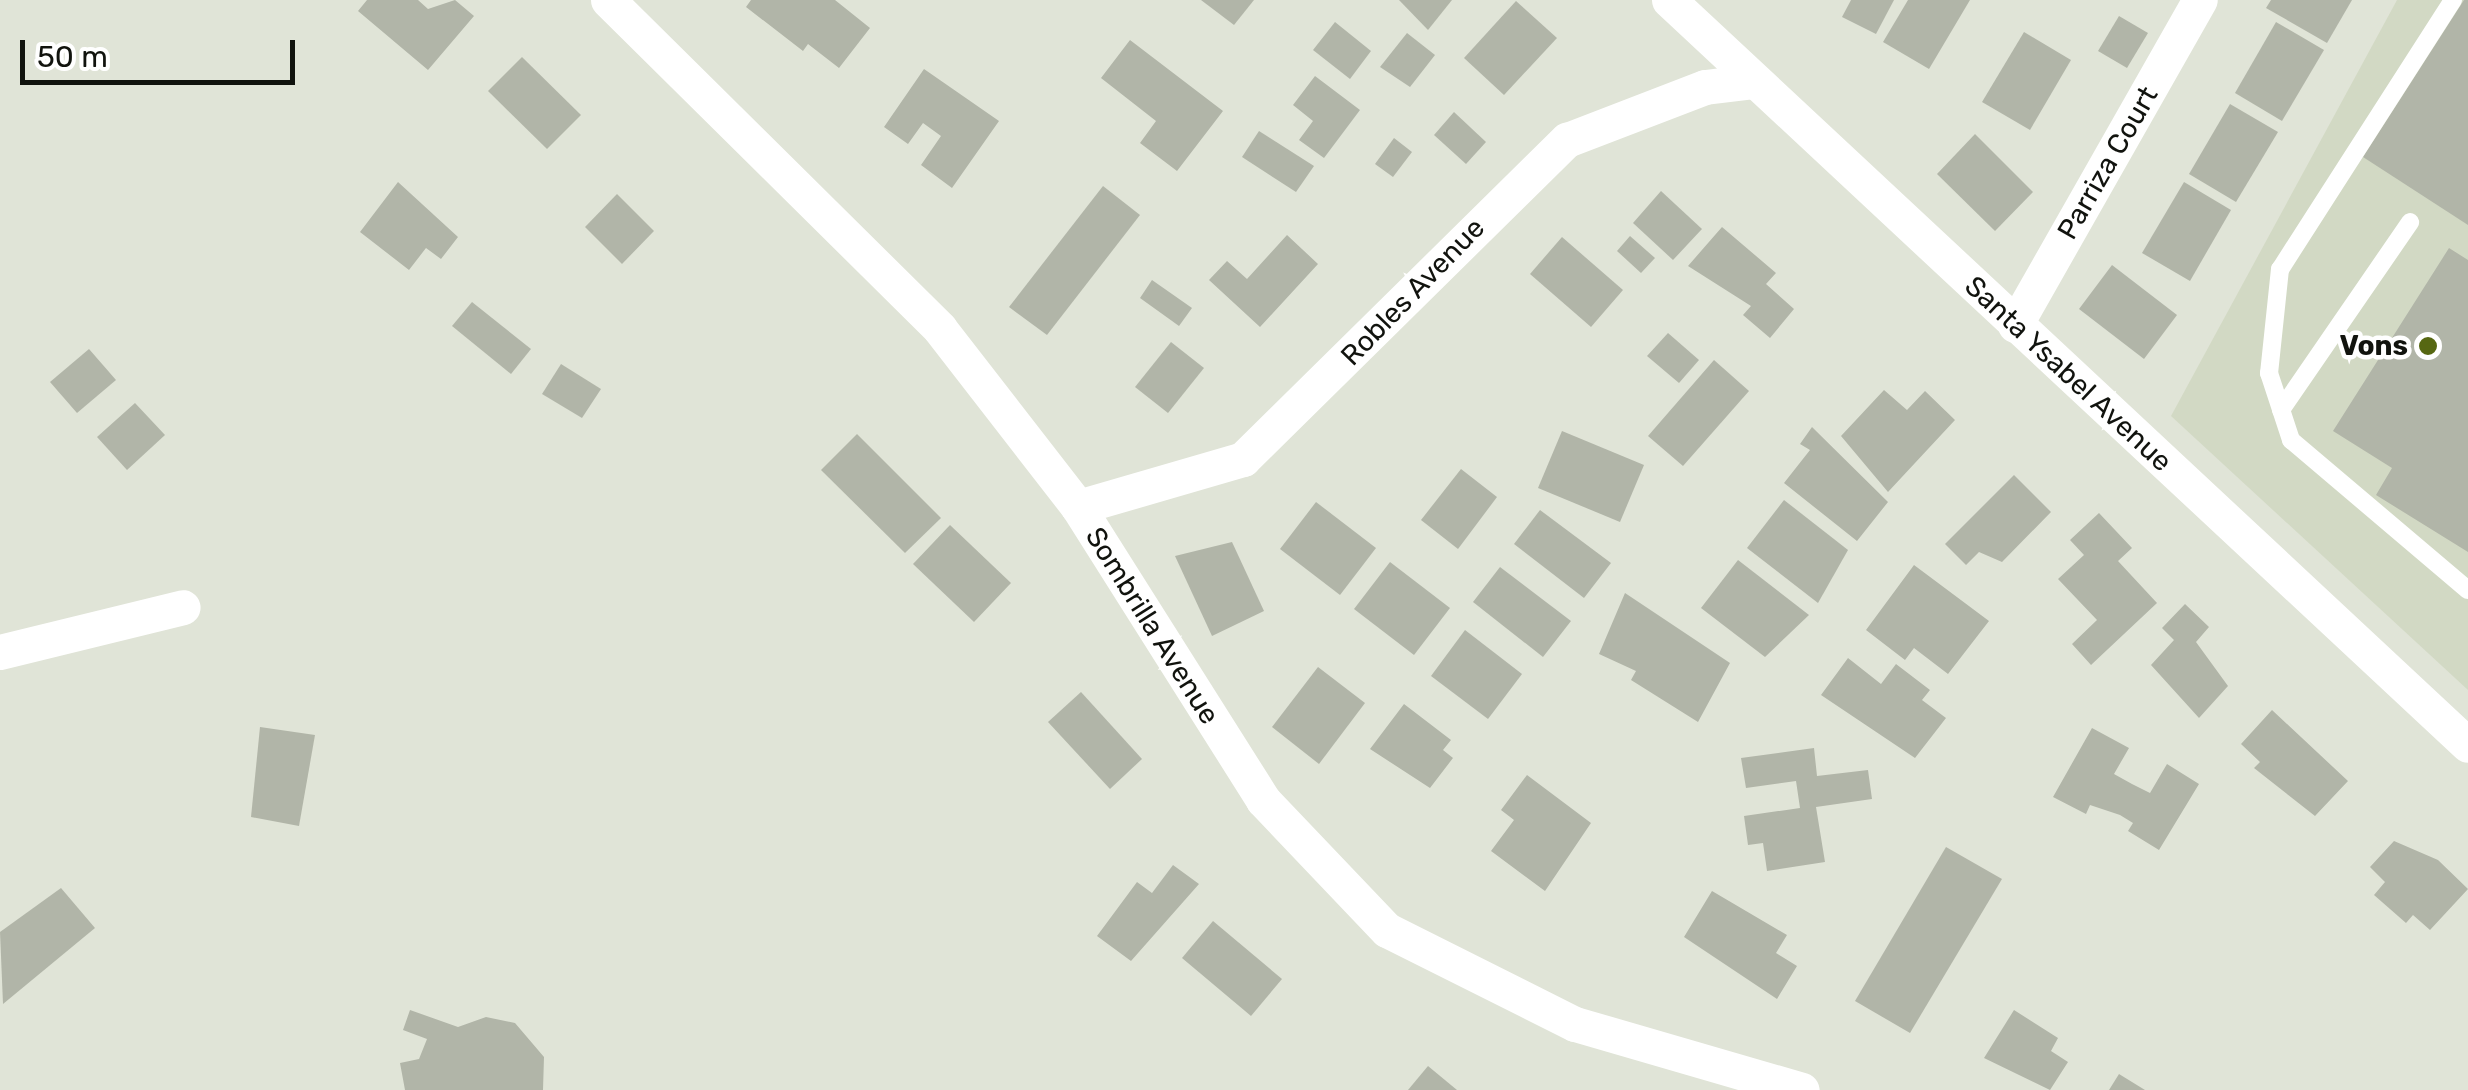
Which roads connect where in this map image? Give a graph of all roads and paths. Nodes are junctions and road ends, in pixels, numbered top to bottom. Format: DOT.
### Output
graph roads {
  1 [pos="608,0"];
  2 [pos="1669,0"];
  3 [pos="2200,0"];
  4 [pos="2452,0"];
  5 [pos="1753,81"];
  6 [pos="2410,222"];
  7 [pos="2016,325"];
  8 [pos="2282,410"];
  9 [pos="1078,508"];
  10 [pos="2468,590"];
  11 [pos="183,607"];
  12 [pos="0,652"];
  13 [pos="2468,746"];
  14 [pos="1802,1090"];
  1 -- 9 [label="street, Sombrilla Avenue"];
  2 -- 5 [label="street, Santa Ysabel Avenue"];
  3 -- 7 [label="street, Parriza Court"];
  4 -- 8 [label="lane"];
  5 -- 7 [label="street, Santa Ysabel Avenue"];
  5 -- 9 [label="street, Robles Avenue"];
  6 -- 8 [label="lane"];
  7 -- 13 [label="street, Santa Ysabel Avenue"];
  8 -- 10 [label="lane"];
  9 -- 14 [label="street, Sombrilla Avenue"];
  11 -- 12 [label="street"];
}
